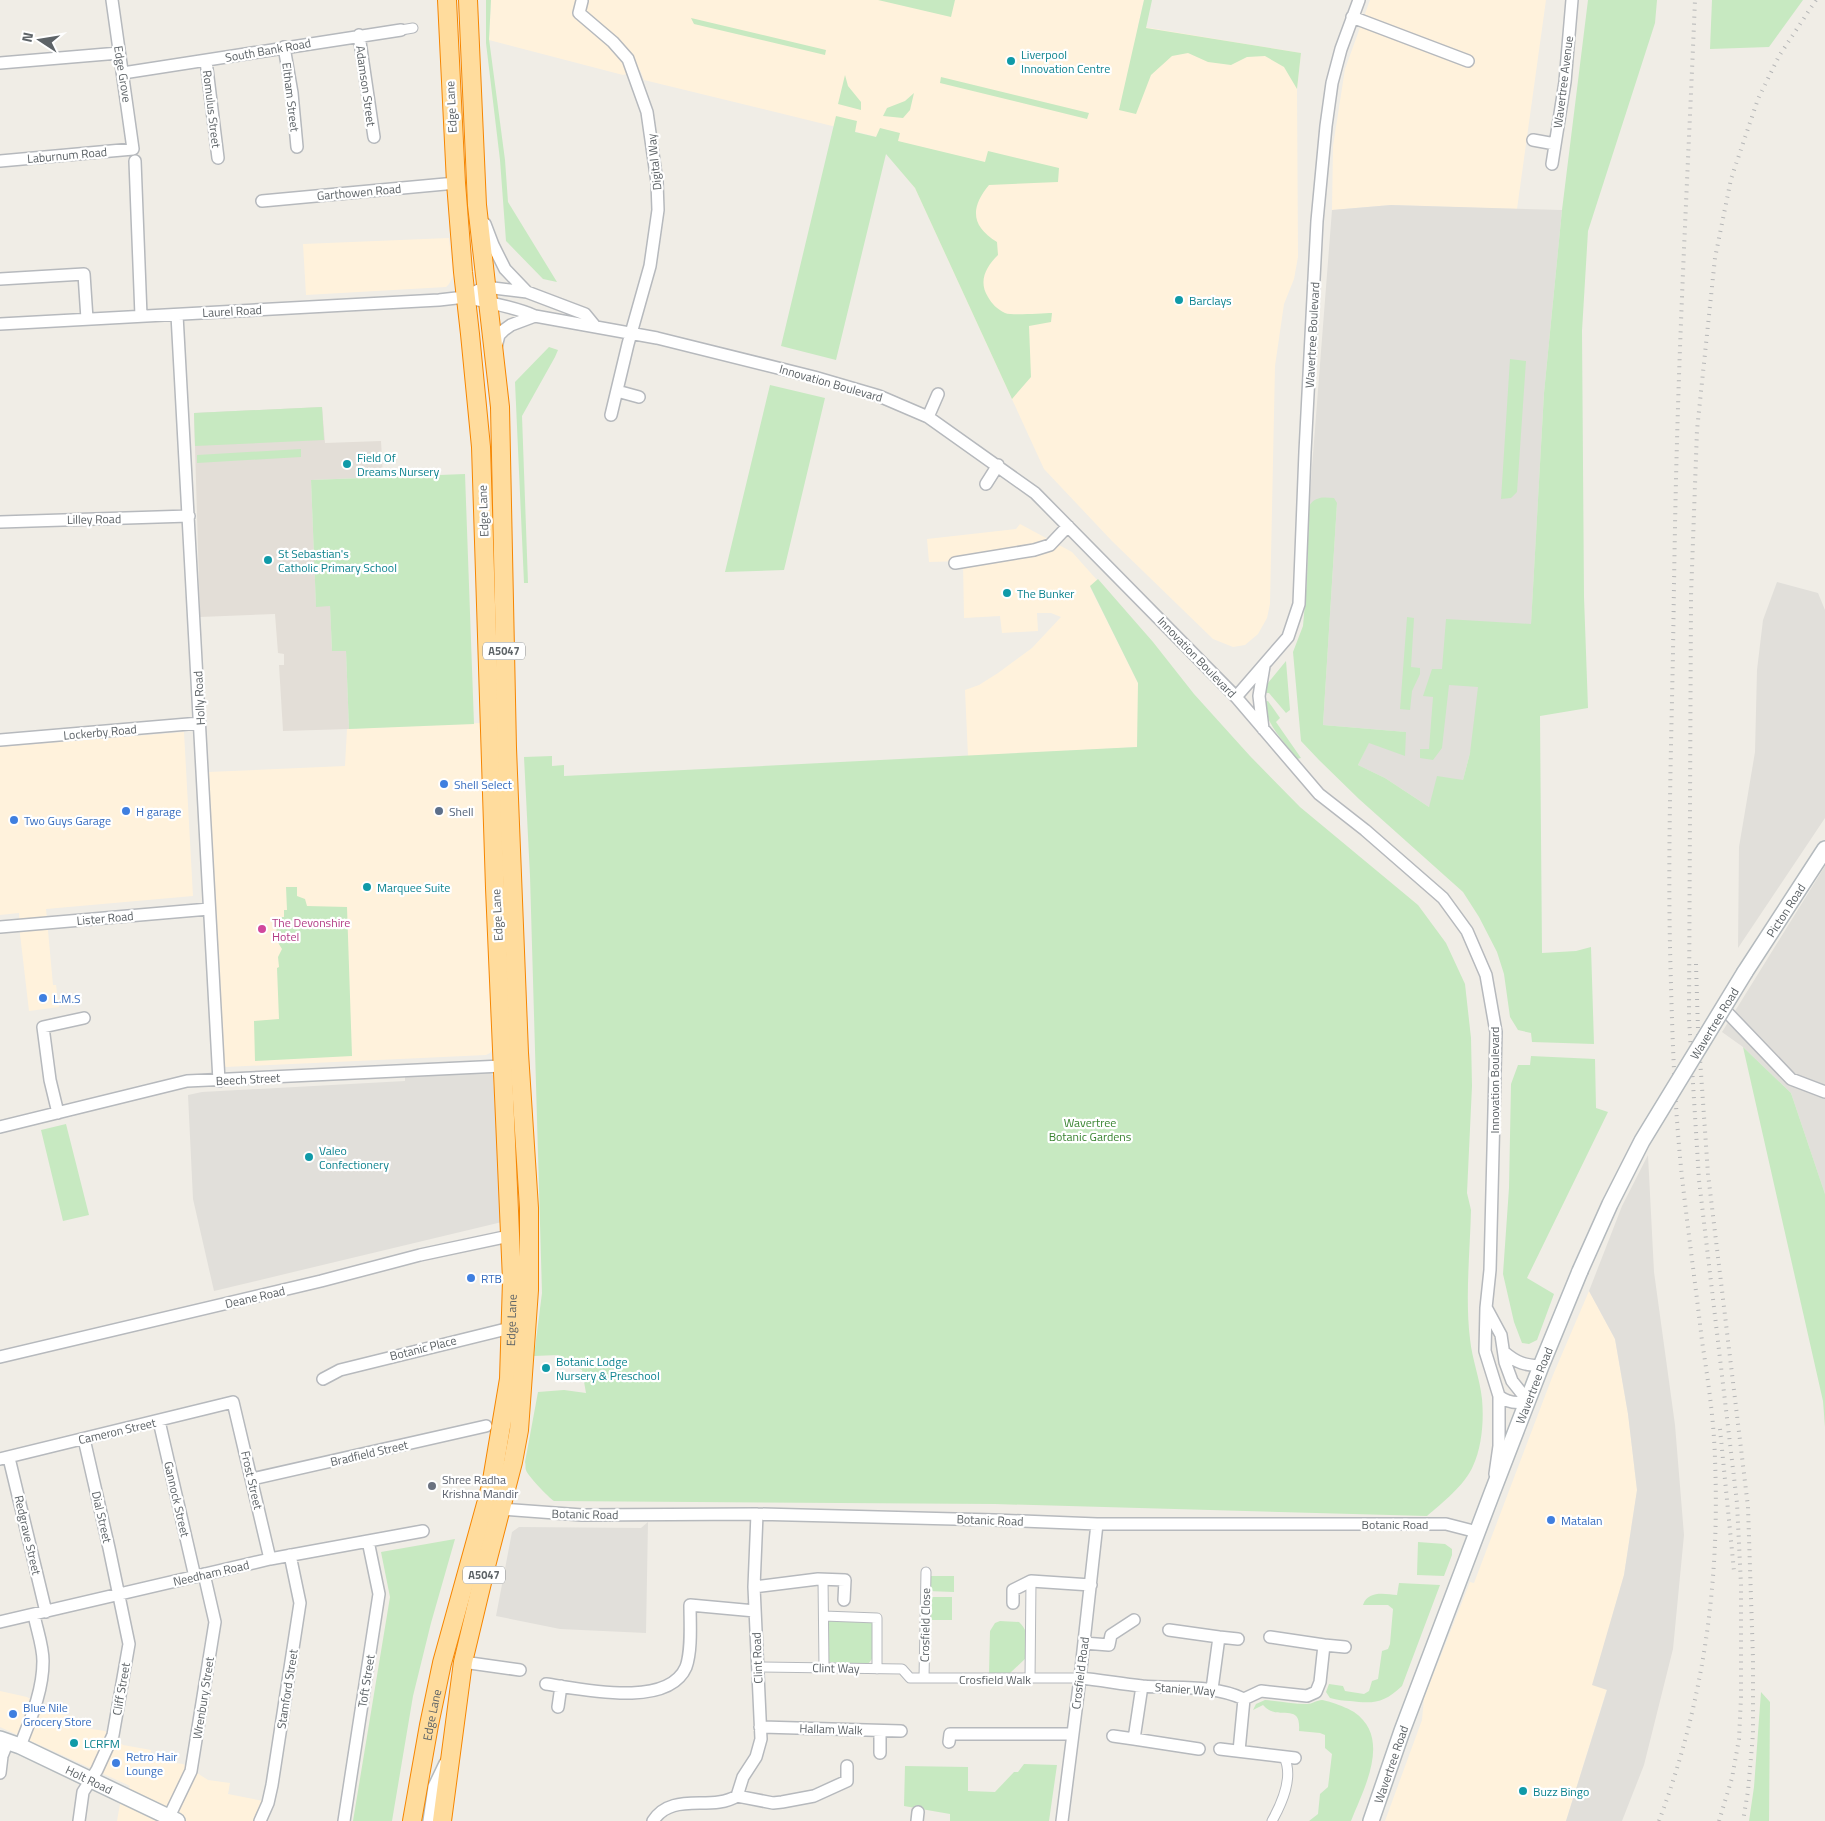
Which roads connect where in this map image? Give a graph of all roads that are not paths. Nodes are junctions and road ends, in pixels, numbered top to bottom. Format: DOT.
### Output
graph roads {
  1 [pos="112,0"];
  2 [pos="447,0"];
  3 [pos="468,0"];
  4 [pos="1359,0"];
  5 [pos="1572,0"];
  6 [pos="582,1"];
  7 [pos="1352,17"];
  8 [pos="413,28"];
  9 [pos="401,30"];
  10 [pos="359,35"];
  11 [pos="284,47"];
  12 [pos="119,52"];
  13 [pos="206,61"];
  14 [pos="1468,61"];
  15 [pos="0,63"];
  16 [pos="123,73"];
  17 [pos="374,136"];
  18 [pos="1533,140"];
  19 [pos="1555,144"];
  20 [pos="297,147"];
  21 [pos="134,149"];
  22 [pos="218,158"];
  23 [pos="0,161"];
  24 [pos="135,161"];
  25 [pos="1552,164"];
  26 [pos="456,183"];
  27 [pos="262,201"];
  28 [pos="477,205"];
  29 [pos="0,279"];
  30 [pos="527,292"];
  31 [pos="486,295"];
  32 [pos="465,297"];
  33 [pos="178,315"];
  34 [pos="141,316"];
  35 [pos="536,316"];
  36 [pos="87,319"];
  37 [pos="0,324"];
  38 [pos="594,325"];
  39 [pos="630,339"];
  40 [pos="495,353"];
  41 [pos="617,391"];
  42 [pos="938,394"];
  43 [pos="639,397"];
  44 [pos="612,415"];
  45 [pos="928,417"];
  46 [pos="998,465"];
  47 [pos="986,484"];
  48 [pos="189,516"];
  49 [pos="0,522"];
  50 [pos="1068,526"];
  51 [pos="954,563"];
  52 [pos="1265,664"];
  53 [pos="1236,697"];
  54 [pos="200,723"];
  55 [pos="1263,729"];
  56 [pos="0,740"];
  57 [pos="1825,849"];
  58 [pos="209,909"];
  59 [pos="0,927"];
  60 [pos="1745,972"];
  61 [pos="1723,1008"];
  62 [pos="84,1018"];
  63 [pos="502,1066"];
  64 [pos="219,1080"];
  65 [pos="1825,1092"];
  66 [pos="58,1113"];
  67 [pos="0,1127"];
  68 [pos="509,1236"];
  69 [pos="1486,1308"];
  70 [pos="518,1328"];
  71 [pos="1504,1352"];
  72 [pos="0,1357"];
  73 [pos="1541,1366"];
  74 [pos="323,1379"];
  75 [pos="1499,1396"];
  76 [pos="1528,1401"];
  77 [pos="233,1402"];
  78 [pos="159,1421"];
  79 [pos="494,1427"];
  80 [pos="84,1439"];
  81 [pos="4,1459"];
  82 [pos="252,1479"];
  83 [pos="1492,1493"];
  84 [pos="501,1509"];
  85 [pos="757,1514"];
  86 [pos="1097,1524"];
  87 [pos="424,1531"];
  88 [pos="1478,1532"];
  89 [pos="368,1541"];
  90 [pos="290,1555"];
  91 [pos="270,1559"];
  92 [pos="926,1572"];
  93 [pos="200,1576"];
  94 [pos="823,1579"];
  95 [pos="1030,1581"];
  96 [pos="1090,1585"];
  97 [pos="754,1587"];
  98 [pos="119,1596"];
  99 [pos="844,1600"];
  100 [pos="1013,1603"];
  101 [pos="754,1610"];
  102 [pos="46,1612"];
  103 [pos="34,1615"];
  104 [pos="824,1616"];
  105 [pos="1134,1620"];
  106 [pos="0,1622"];
  107 [pos="1169,1630"];
  108 [pos="1219,1637"];
  109 [pos="1270,1637"];
  110 [pos="1238,1639"];
  111 [pos="1084,1643"];
  112 [pos="1324,1645"];
  113 [pos="1345,1647"];
  114 [pos="463,1662"];
  115 [pos="757,1667"];
  116 [pos="824,1667"];
  117 [pos="877,1668"];
  118 [pos="520,1670"];
  119 [pos="910,1678"];
  120 [pos="924,1678"];
  121 [pos="1080,1678"];
  122 [pos="1030,1679"];
  123 [pos="546,1684"];
  124 [pos="561,1686"];
  125 [pos="1142,1686"];
  126 [pos="1212,1689"];
  127 [pos="1244,1700"];
  128 [pos="558,1708"];
  129 [pos="760,1727"];
  130 [pos="880,1731"];
  131 [pos="901,1732"];
  132 [pos="1072,1734"];
  133 [pos="1113,1736"];
  134 [pos="1134,1739"];
  135 [pos="10,1742"];
  136 [pos="949,1742"];
  137 [pos="1199,1749"];
  138 [pos="1220,1749"];
  139 [pos="1239,1751"];
  140 [pos="880,1753"];
  141 [pos="1289,1757"];
  142 [pos="450,1758"];
  143 [pos="847,1766"];
  144 [pos="0,1773"];
  145 [pos="90,1779"];
  146 [pos="737,1796"];
  147 [pos="171,1820"];
  148 [pos="80,1821"];
  149 [pos="260,1821"];
  150 [pos="344,1821"];
  151 [pos="412,1821"];
  152 [pos="430,1821"];
  153 [pos="442,1821"];
  154 [pos="653,1821"];
  155 [pos="1062,1821"];
  156 [pos="1272,1821"];
  157 [pos="1372,1821"];
  1 -- 12 [label="street, Edge Grove"];
  2 -- 26 [label="highway, Edge Lane / A5047"];
  3 -- 28 [label="highway, Edge Lane / A5047"];
  4 -- 7 [label="street, Wavertree Boulevard"];
  5 -- 19 [label="street, Wavertree Avenue"];
  6 -- 39 [label="street, Digital Way"];
  7 -- 14 [label="street"];
  7 -- 52 [label="street, Wavertree Boulevard"];
  8 -- 9 [label="street, South Bank Road"];
  9 -- 10 [label="street, South Bank Road"];
  10 -- 11 [label="street, South Bank Road"];
  10 -- 17 [label="street, Adamson Street"];
  11 -- 13 [label="street, South Bank Road"];
  11 -- 20 [label="street, Eltham Street"];
  12 -- 15 [label="street"];
  12 -- 16 [label="street, Edge Grove"];
  13 -- 16 [label="street, South Bank Road"];
  13 -- 22 [label="street, Romulus Street"];
  16 -- 21 [label="street, Edge Grove"];
  18 -- 19 [label="street"];
  19 -- 25 [label="street, Wavertree Avenue"];
  21 -- 23 [label="street, Laburnum Road"];
  24 -- 34 [label="street"];
  26 -- 27 [label="street, Garthowen Road"];
  26 -- 32 [label="highway, Edge Lane / A5047"];
  28 -- 30 [label="street, Edge Lane"];
  28 -- 31 [label="highway, Edge Lane / A5047"];
  29 -- 36 [label="street"];
  30 -- 31 [label="street"];
  30 -- 38 [label="street, Edge Lane"];
  31 -- 32 [label="street"];
  31 -- 35 [label="street, Innovation Boulevard"];
  31 -- 40 [label="highway, Edge Lane / A5047"];
  32 -- 33 [label="street, Laurel Road"];
  32 -- 63 [label="highway, Edge Lane / A5047"];
  33 -- 34 [label="street, Laurel Road"];
  33 -- 48 [label="street, Holly Road"];
  34 -- 36 [label="street, Laurel Road"];
  35 -- 38 [label="street, Innovation Boulevard"];
  35 -- 40 [label="street, Innovation Boulevard"];
  36 -- 37 [label="street, Laurel Road"];
  38 -- 39 [label="street, Innovation Boulevard"];
  39 -- 41 [label="street"];
  39 -- 45 [label="street, Innovation Boulevard"];
  40 -- 70 [label="highway, Edge Lane / A5047"];
  41 -- 43 [label="street"];
  41 -- 44 [label="street"];
  42 -- 45 [label="street"];
  45 -- 46 [label="street, Innovation Boulevard"];
  46 -- 47 [label="street"];
  46 -- 50 [label="street, Innovation Boulevard"];
  48 -- 49 [label="street, Lilley Road"];
  48 -- 54 [label="street, Holly Road"];
  50 -- 51 [label="street"];
  50 -- 53 [label="street, Innovation Boulevard"];
  52 -- 53 [label="street, Wavertree Boulevard"];
  52 -- 55 [label="street, Wavertree Boulevard"];
  53 -- 55 [label="street, Innovation Boulevard"];
  54 -- 56 [label="street, Lockerby Road"];
  54 -- 58 [label="street, Holly Road"];
  55 -- 69 [label="street, Innovation Boulevard"];
  57 -- 60 [label="main road, Picton Road"];
  58 -- 59 [label="street, Lister Road"];
  58 -- 64 [label="street, Holly Road"];
  60 -- 61 [label="main road, Wavertree Road, bridge"];
  61 -- 65 [label="street"];
  61 -- 73 [label="main road, Wavertree Road, bridge"];
  62 -- 66 [label="street"];
  63 -- 64 [label="street, Beech Street"];
  63 -- 68 [label="highway, Edge Lane / A5047"];
  64 -- 66 [label="street, Beech Street"];
  66 -- 67 [label="street, Beech Street"];
  68 -- 70 [label="highway, Edge Lane / A5047"];
  68 -- 72 [label="street, Deane Road"];
  69 -- 71 [label="street"];
  69 -- 75 [label="street, Innovation Boulevard"];
  70 -- 74 [label="street, Botanic Place"];
  70 -- 79 [label="highway, Edge Lane / A5047"];
  70 -- 84 [label="highway, Edge Lane / A5047"];
  71 -- 73 [label="street"];
  71 -- 76 [label="street"];
  73 -- 76 [label="main road, Wavertree Road"];
  75 -- 76 [label="street"];
  75 -- 83 [label="street, Innovation Boulevard"];
  76 -- 83 [label="main road, Wavertree Road"];
  77 -- 78 [label="street, Cameron Street"];
  77 -- 82 [label="street, Frost Street"];
  78 -- 80 [label="street, Cameron Street"];
  78 -- 93 [label="street, Gannock Street"];
  79 -- 82 [label="street, Bradfield Street"];
  79 -- 151 [label="highway, Edge Lane / A5047"];
  80 -- 81 [label="street, Cameron Street"];
  80 -- 98 [label="street, Dial Street"];
  81 -- 102 [label="street, Redgrave Street"];
  82 -- 91 [label="street, Frost Street"];
  83 -- 88 [label="main road, Wavertree Road"];
  84 -- 85 [label="street, Botanic Road"];
  84 -- 114 [label="highway, Edge Lane / A5047"];
  85 -- 86 [label="street, Botanic Road"];
  85 -- 97 [label="street, Clint Road"];
  86 -- 88 [label="street, Botanic Road"];
  86 -- 96 [label="street, Crosfield Road"];
  87 -- 89 [label="street, Needham Road"];
  88 -- 157 [label="main road, Wavertree Road"];
  89 -- 90 [label="street, Needham Road"];
  89 -- 150 [label="street, Toft Street"];
  90 -- 91 [label="street, Needham Road"];
  90 -- 149 [label="street, Stamford Street"];
  91 -- 93 [label="street, Needham Road"];
  92 -- 120 [label="street, Crosfield Close"];
  93 -- 98 [label="street, Needham Road"];
  93 -- 147 [label="street, Wrenbury Street"];
  94 -- 97 [label="street"];
  94 -- 99 [label="street"];
  94 -- 104 [label="street"];
  95 -- 96 [label="street"];
  95 -- 100 [label="street"];
  95 -- 122 [label="street"];
  96 -- 111 [label="street, Crosfield Road"];
  97 -- 101 [label="street, Clint Road"];
  98 -- 102 [label="street, Needham Road"];
  98 -- 145 [label="street, Cliff Street"];
  101 -- 115 [label="street, Clint Road"];
  101 -- 124 [label="street"];
  102 -- 103 [label="street, Needham Road"];
  103 -- 106 [label="street, Needham Road"];
  103 -- 135 [label="street"];
  104 -- 116 [label="street"];
  104 -- 117 [label="street"];
  105 -- 111 [label="street"];
  107 -- 108 [label="street"];
  108 -- 110 [label="street"];
  108 -- 126 [label="street"];
  109 -- 112 [label="street"];
  111 -- 121 [label="street, Crosfield Road"];
  112 -- 113 [label="street"];
  112 -- 127 [label="street"];
  114 -- 118 [label="street"];
  114 -- 142 [label="highway, Edge Lane / A5047"];
  115 -- 116 [label="street, Clint Way"];
  115 -- 129 [label="street, Clint Road"];
  116 -- 117 [label="street, Clint Way"];
  117 -- 119 [label="street, Clint Way"];
  119 -- 120 [label="street, Crosfield Walk"];
  120 -- 122 [label="street, Crosfield Walk"];
  121 -- 122 [label="street, Crosfield Walk"];
  121 -- 125 [label="street, Stanier Way"];
  121 -- 132 [label="street, Crosfield Road"];
  123 -- 124 [label="street"];
  124 -- 128 [label="street"];
  125 -- 126 [label="street, Stanier Way"];
  125 -- 134 [label="street"];
  126 -- 127 [label="street, Stanier Way"];
  127 -- 139 [label="street"];
  129 -- 130 [label="street, Hallam Walk"];
  129 -- 146 [label="street, Clint Road"];
  130 -- 131 [label="street, Hallam Walk"];
  130 -- 140 [label="street"];
  132 -- 136 [label="street"];
  132 -- 155 [label="street, Crosfield Road"];
  133 -- 134 [label="street"];
  134 -- 137 [label="street"];
  135 -- 144 [label="street"];
  135 -- 145 [label="main road, Holt Road"];
  138 -- 139 [label="street"];
  139 -- 141 [label="street"];
  141 -- 156 [label="street"];
  142 -- 152 [label="main road"];
  142 -- 153 [label="highway, Edge Lane / A5047"];
  143 -- 146 [label="street"];
  145 -- 147 [label="main road, Holt Road"];
  145 -- 148 [label="street, Cliff Street"];
  146 -- 154 [label="street"];
}
